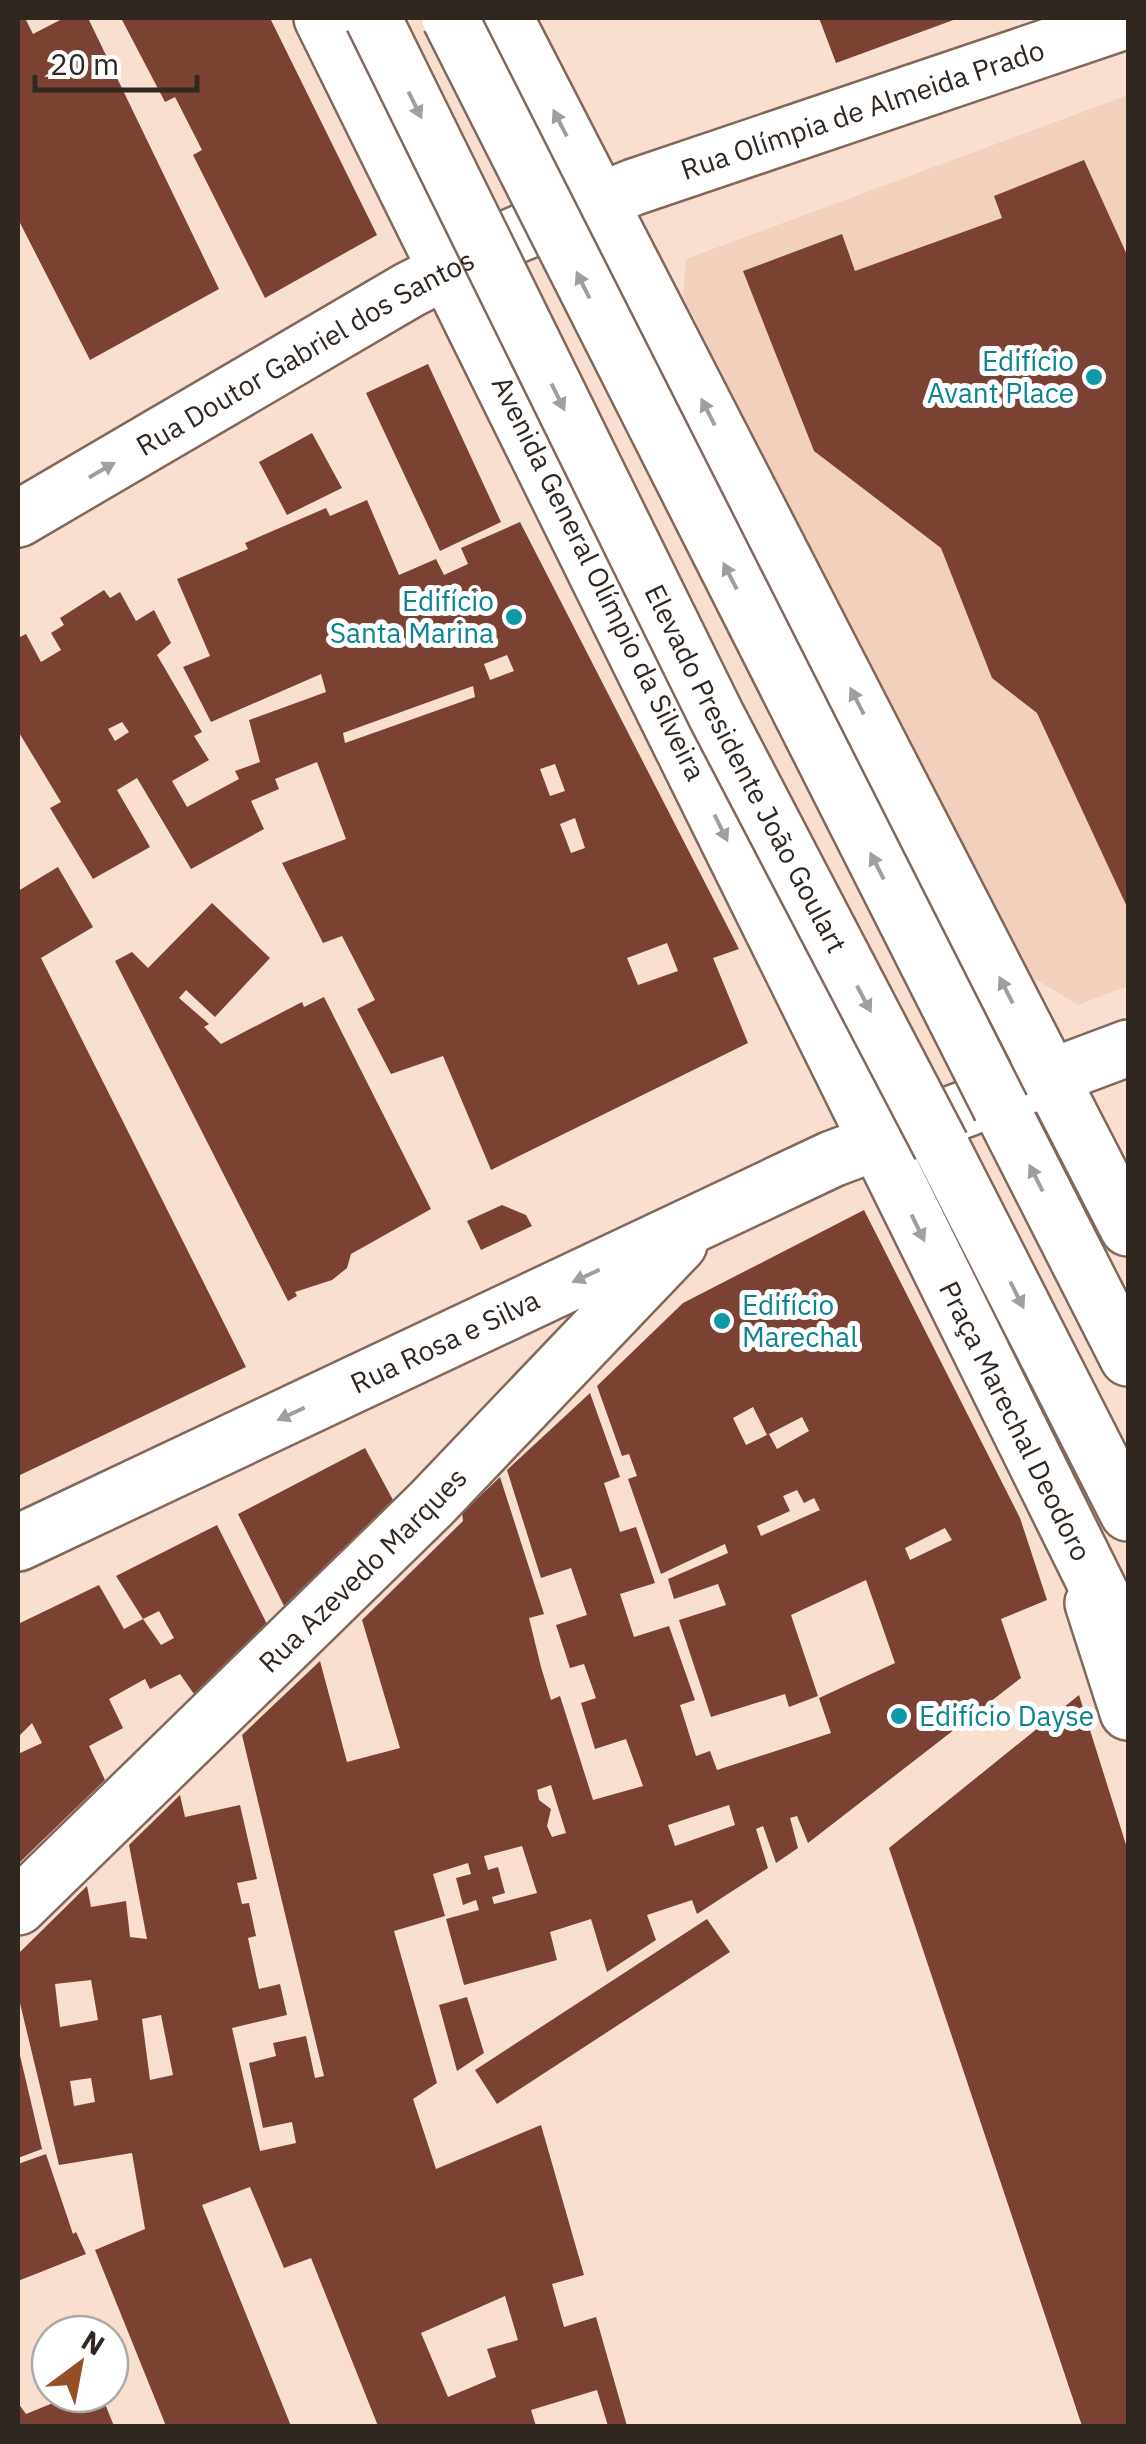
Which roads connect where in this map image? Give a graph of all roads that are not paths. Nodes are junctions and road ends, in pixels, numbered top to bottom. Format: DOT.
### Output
graph roads {
  1 [pos="322,18"];
  2 [pos="373,18"];
  3 [pos="450,18"];
  4 [pos="505,18"];
  5 [pos="1128,20"];
  6 [pos="599,201"];
  7 [pos="446,270"];
  8 [pos="18,519"];
  9 [pos="1128,1048"];
  10 [pos="1051,1076"];
  11 [pos="874,1141"];
  12 [pos="699,1223"];
  13 [pos="1128,1228"];
  14 [pos="1128,1358"];
  15 [pos="1128,1513"];
  16 [pos="18,1543"];
  17 [pos="1084,1561"];
  18 [pos="1128,1649"];
  19 [pos="1128,1712"];
  20 [pos="18,1907"];
  1 -- 7 [label="main road, Avenida General Olímpio da Silveira"];
  2 -- 15 [label="main road, Elevado Presidente João Goulart, one-way, bridge"];
  14 -- 3 [label="main road, one-way, bridge"];
  6 -- 4 [label="main road, one-way"];
  5 -- 6 [label="main road, Rua Olímpia de Almeida Prado"];
  6 -- 7 [label="main road, Rua Doutor Gabriel dos Santos"];
  10 -- 6 [label="main road, one-way"];
  8 -- 7 [label="main road, Rua Doutor Gabriel dos Santos, one-way"];
  7 -- 11 [label="main road, Avenida General Olímpio da Silveira, one-way"];
  9 -- 10 [label="main road, Rua Rosa e Silva"];
  10 -- 11 [label="main road, Rua Rosa e Silva"];
  10 -- 13 [label="main road"];
  11 -- 12 [label="main road, Rua Rosa e Silva"];
  11 -- 17 [label="main road, Praça Marechal Deodoro, one-way"];
  12 -- 16 [label="main road, Rua Rosa e Silva, one-way"];
  12 -- 20 [label="main road, Rua Azevedo Marques"];
  17 -- 18 [label="main road"];
  17 -- 19 [label="main road, Praça Marechal Deodoro"];
}
